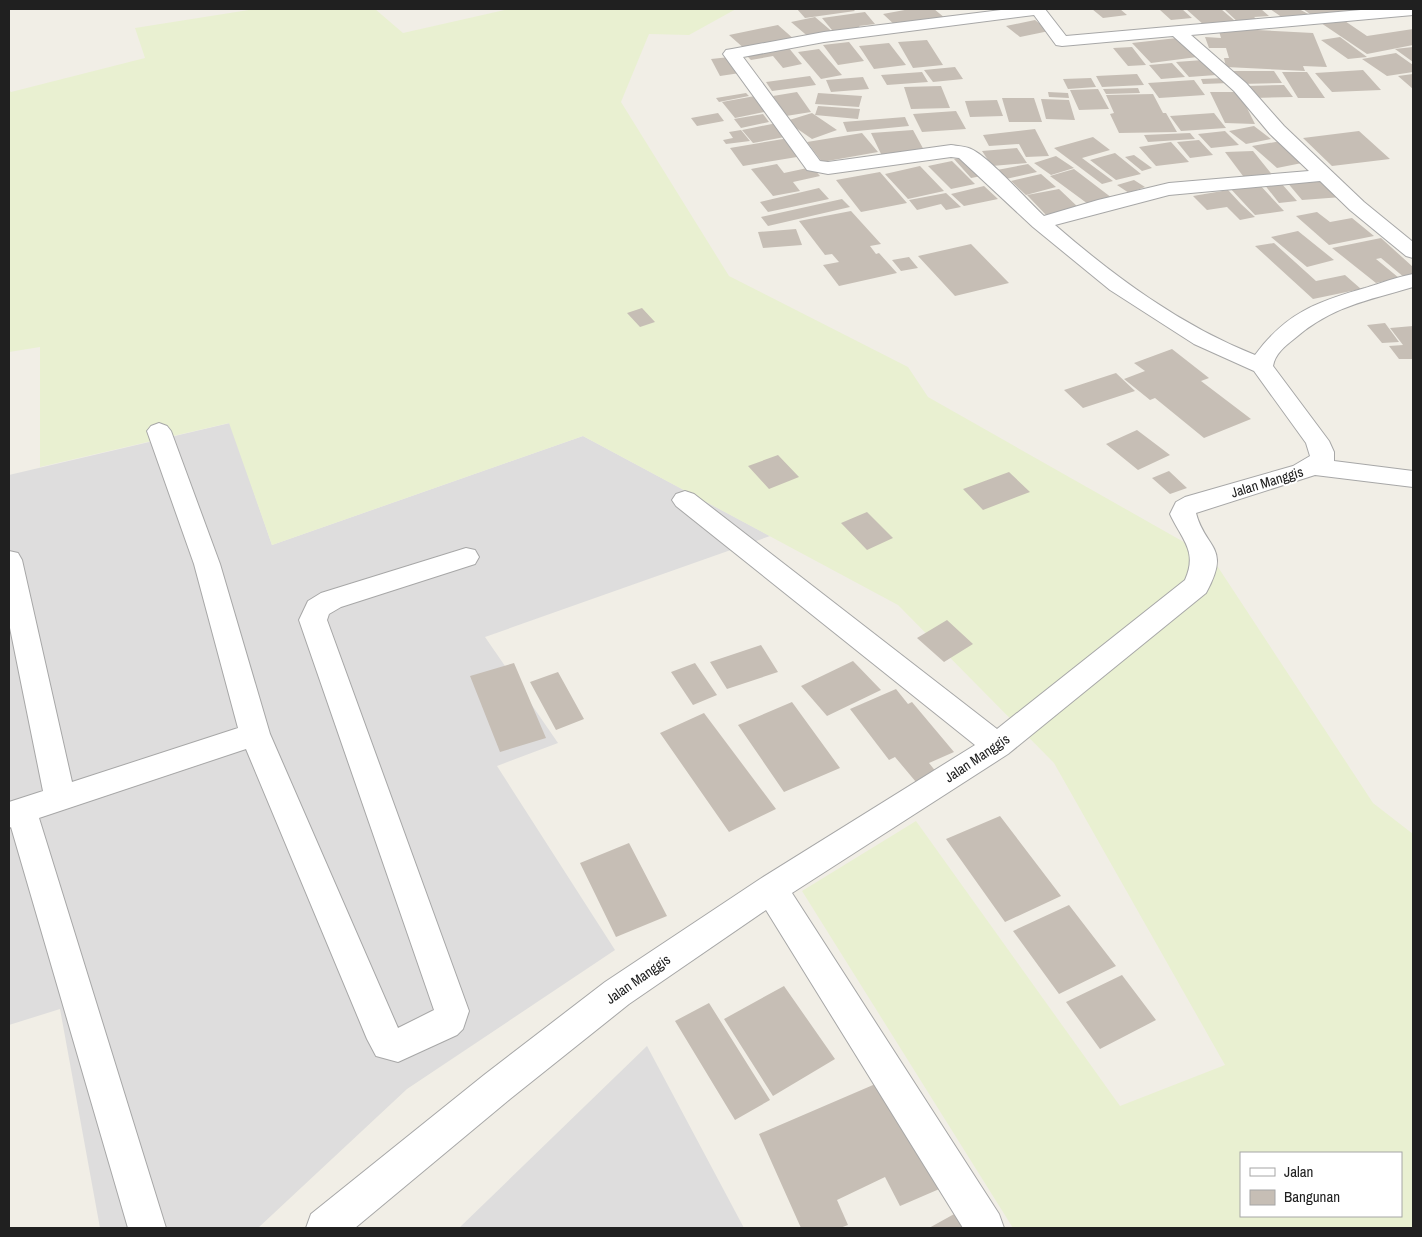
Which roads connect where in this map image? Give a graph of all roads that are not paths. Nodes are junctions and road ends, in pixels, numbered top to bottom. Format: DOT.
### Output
graph roads {
  1 [pos="1037,9"];
  2 [pos="1375,10"];
  3 [pos="1413,10"];
  4 [pos="1178,32"];
  5 [pos="1326,176"];
  6 [pos="1041,224"];
  7 [pos="1413,252"];
  8 [pos="1413,280"];
  9 [pos="1262,366"];
  10 [pos="159,431"];
  11 [pos="1315,466"];
  12 [pos="1413,479"];
  13 [pos="685,500"];
  14 [pos="466,557"];
  15 [pos="9,560"];
  16 [pos="255,734"];
  17 [pos="997,746"];
  18 [pos="60,798"];
  19 [pos="15,812"];
  20 [pos="771,889"];
  21 [pos="147,1228"];
  22 [pos="325,1228"];
  23 [pos="985,1228"];
  1 -- 4 [label="street"];
  1 -- 6 [label="street"];
  2 -- 3 [label="street"];
  2 -- 4 [label="street"];
  4 -- 5 [label="street"];
  5 -- 6 [label="street"];
  5 -- 7 [label="street"];
  6 -- 9 [label="street"];
  8 -- 9 [label="street"];
  9 -- 11 [label="street, Jalan Manggis"];
  10 -- 16 [label="street"];
  11 -- 12 [label="street"];
  11 -- 17 [label="street, Jalan Manggis"];
  13 -- 17 [label="street"];
  14 -- 16 [label="street"];
  15 -- 18 [label="street"];
  16 -- 18 [label="street"];
  17 -- 20 [label="street, Jalan Manggis"];
  18 -- 19 [label="street"];
  19 -- 21 [label="street"];
  20 -- 22 [label="street, Jalan Manggis"];
  20 -- 23 [label="street"];
}
